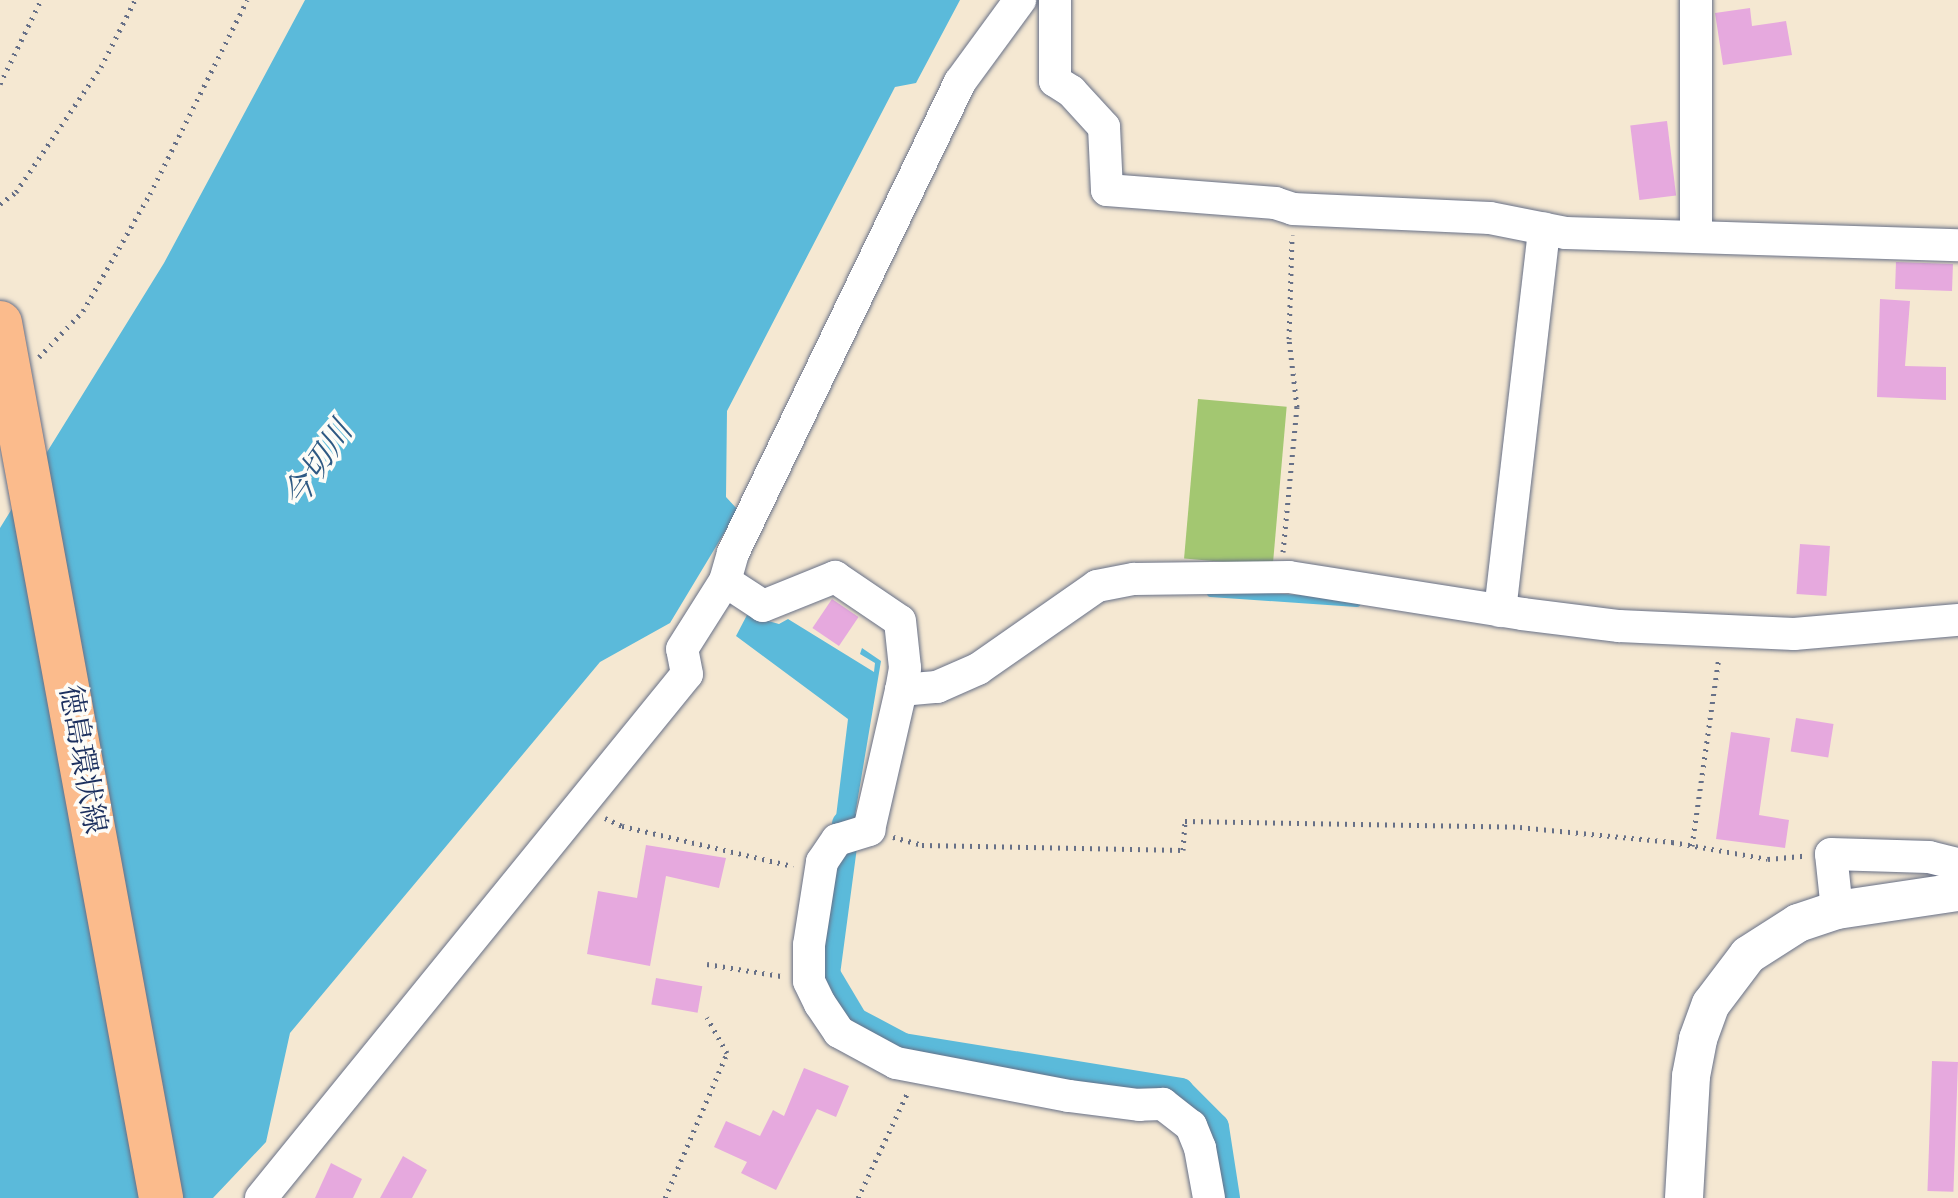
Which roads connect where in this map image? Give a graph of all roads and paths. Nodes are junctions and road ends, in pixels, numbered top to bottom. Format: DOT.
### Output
graph roads {
  1 [pos="41,0"];
  2 [pos="135,0"];
  3 [pos="247,0"];
  4 [pos="1020,0"];
  5 [pos="1055,0"];
  6 [pos="1696,0"];
  7 [pos="0,84"];
  8 [pos="0,204"];
  9 [pos="1293,209"];
  10 [pos="1544,229"];
  11 [pos="1696,237"];
  12 [pos="1958,245"];
  13 [pos="0,323"];
  14 [pos="30,366"];
  15 [pos="1280,577"];
  16 [pos="725,581"];
  17 [pos="1500,611"];
  18 [pos="1958,620"];
  19 [pos="1724,630"];
  20 [pos="901,690"];
  21 [pos="577,806"];
  22 [pos="854,835"];
  23 [pos="1692,846"];
  24 [pos="1831,854"];
  25 [pos="1958,864"];
  26 [pos="821,873"];
  27 [pos="1958,892"];
  28 [pos="1837,910"];
  29 [pos="707,964"];
  30 [pos="809,981"];
  31 [pos="707,1017"];
  32 [pos="919,1067"];
  33 [pos="161,1198"];
  34 [pos="261,1198"];
  35 [pos="665,1198"];
  36 [pos="858,1198"];
  37 [pos="1209,1198"];
  38 [pos="1684,1198"];
  1 -- 7 [label="path"];
  2 -- 8 [label="path"];
  3 -- 14 [label="path"];
  4 -- 16 [label="street"];
  5 -- 9 [label="street"];
  6 -- 11 [label="street"];
  9 -- 10 [label="street"];
  9 -- 15 [label="path"];
  10 -- 11 [label="street"];
  10 -- 17 [label="street"];
  11 -- 12 [label="street"];
  13 -- 33 [label="main road, 徳島環状線, bridge"];
  15 -- 17 [label="street"];
  15 -- 20 [label="street"];
  16 -- 20 [label="street"];
  16 -- 21 [label="street"];
  17 -- 19 [label="street"];
  18 -- 19 [label="street"];
  19 -- 23 [label="path"];
  20 -- 22 [label="street"];
  21 -- 26 [label="path"];
  21 -- 34 [label="street"];
  22 -- 23 [label="path"];
  22 -- 26 [label="street"];
  23 -- 24 [label="path"];
  24 -- 25 [label="street"];
  24 -- 28 [label="street"];
  26 -- 30 [label="street"];
  27 -- 28 [label="street"];
  28 -- 38 [label="street"];
  29 -- 30 [label="path"];
  30 -- 32 [label="street"];
  31 -- 35 [label="path"];
  32 -- 36 [label="path"];
  32 -- 37 [label="street"];
}
